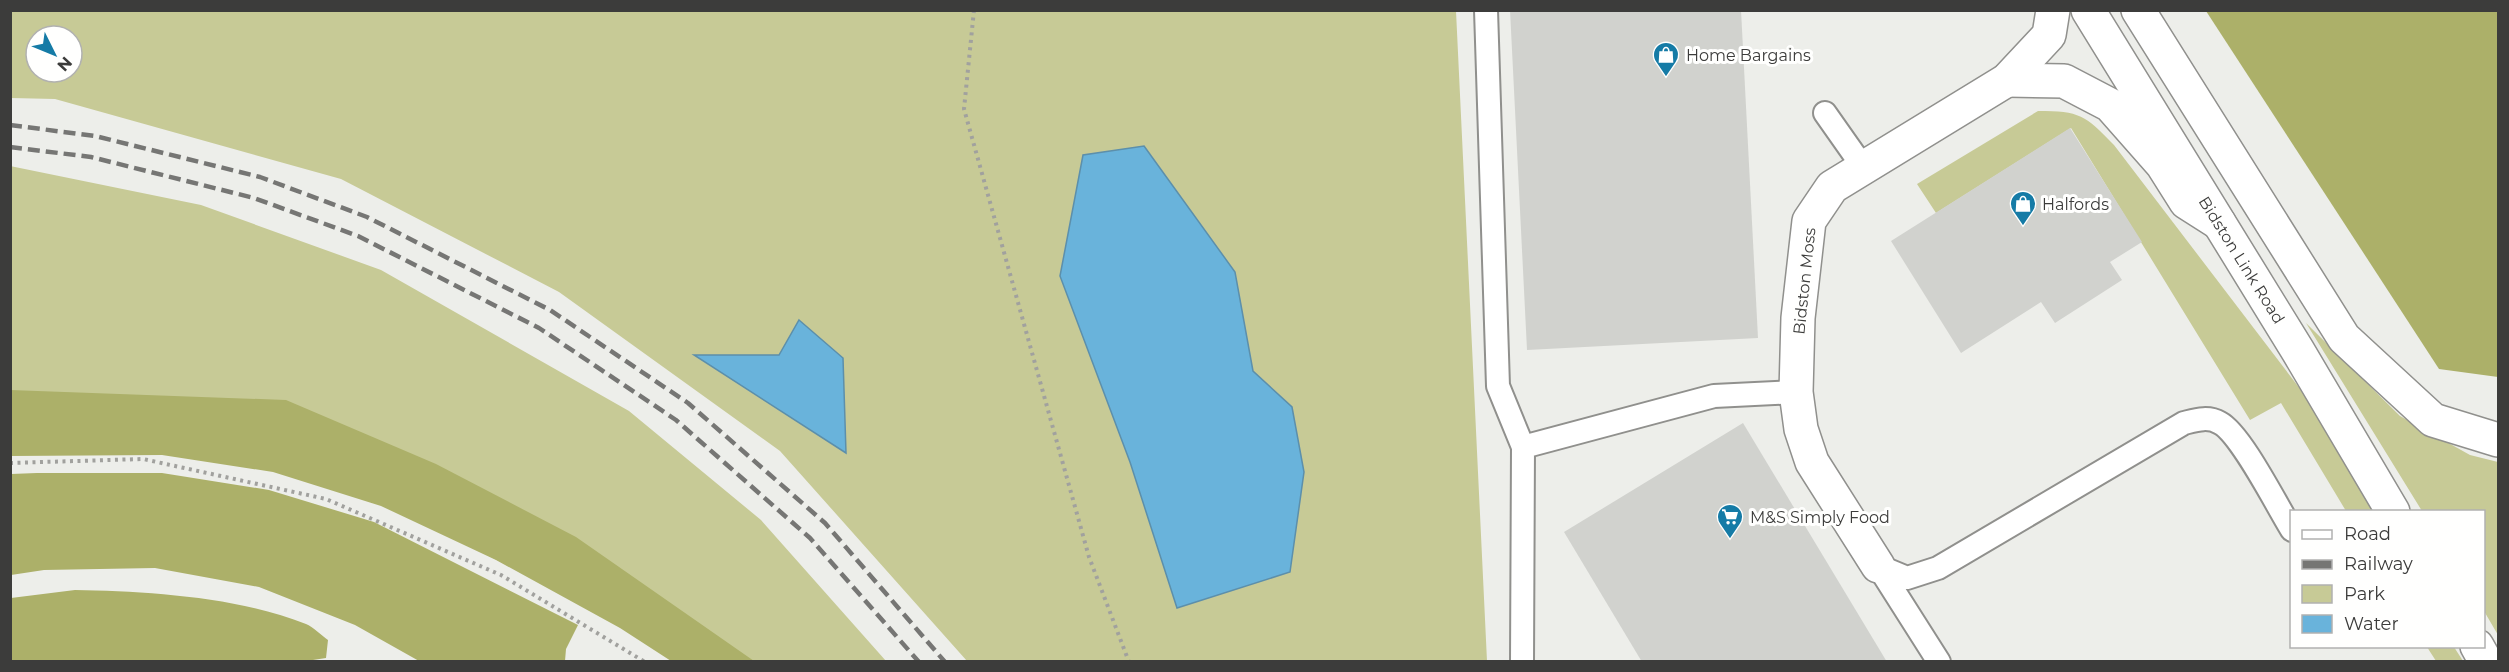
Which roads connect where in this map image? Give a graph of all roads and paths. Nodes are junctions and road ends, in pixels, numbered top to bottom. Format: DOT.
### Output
graph roads {
  1 [pos="974,10"];
  2 [pos="1486,10"];
  3 [pos="2053,10"];
  4 [pos="2088,10"];
  5 [pos="2138,10"];
  6 [pos="2007,80"];
  7 [pos="1825,113"];
  8 [pos="1863,167"];
  9 [pos="2219,223"];
  10 [pos="1796,392"];
  11 [pos="2499,440"];
  12 [pos="1523,447"];
  13 [pos="10,463"];
  14 [pos="2392,510"];
  15 [pos="2290,527"];
  16 [pos="1878,566"];
  17 [pos="2478,648"];
  18 [pos="645,662"];
  19 [pos="1129,662"];
  20 [pos="1522,662"];
  21 [pos="1939,662"];
  22 [pos="2486,662"];
  1 -- 19 [label="path"];
  2 -- 12 [label="lane"];
  3 -- 6 [label="main road, Bidston Moss"];
  4 -- 9 [label="main road, Bidston Link Road"];
  5 -- 11 [label="main road"];
  6 -- 8 [label="main road, Bidston Moss"];
  6 -- 9 [label="main road"];
  7 -- 8 [label="lane"];
  8 -- 10 [label="main road, Bidston Moss"];
  9 -- 14 [label="main road, Bidston Link Road"];
  10 -- 12 [label="lane"];
  10 -- 16 [label="main road, Bidston Moss"];
  12 -- 20 [label="lane"];
  13 -- 18 [label="path"];
  15 -- 16 [label="lane"];
  16 -- 21 [label="lane, Bidston Moss"];
  17 -- 22 [label="main road"];
}
